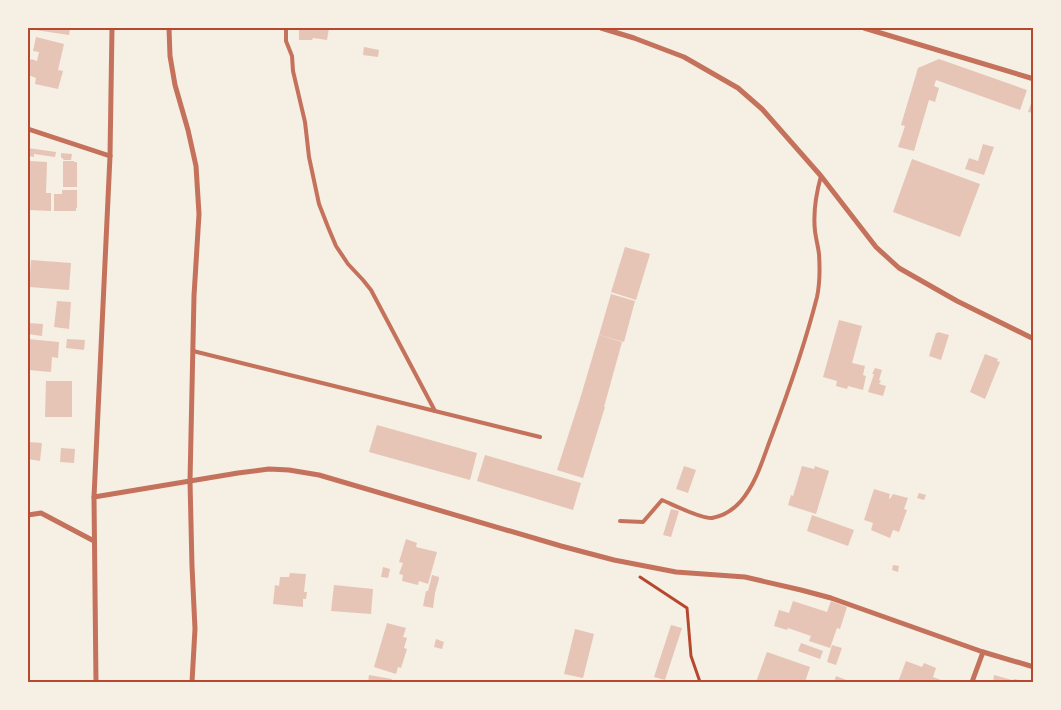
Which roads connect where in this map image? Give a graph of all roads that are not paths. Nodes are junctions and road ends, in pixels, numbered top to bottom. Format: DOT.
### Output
graph roads {
  1 [pos="112,28"];
  2 [pos="169,28"];
  3 [pos="286,28"];
  4 [pos="601,28"];
  5 [pos="864,28"];
  6 [pos="1034,79"];
  7 [pos="28,129"];
  8 [pos="110,156"];
  9 [pos="820,176"];
  10 [pos="1034,339"];
  11 [pos="193,351"];
  12 [pos="435,411"];
  13 [pos="540,437"];
  14 [pos="190,481"];
  15 [pos="94,497"];
  16 [pos="28,515"];
  17 [pos="620,521"];
  18 [pos="94,541"];
  19 [pos="983,652"];
  20 [pos="1034,668"];
  21 [pos="96,682"];
  22 [pos="192,682"];
  23 [pos="972,682"];
  1 -- 8 [label="street"];
  2 -- 11 [label="street"];
  3 -- 12 [label="lane"];
  4 -- 9 [label="street"];
  5 -- 6 [label="street"];
  7 -- 8 [label="street"];
  8 -- 15 [label="street"];
  9 -- 10 [label="street"];
  9 -- 17 [label="lane"];
  11 -- 12 [label="lane"];
  11 -- 14 [label="street"];
  12 -- 13 [label="lane"];
  14 -- 15 [label="street"];
  14 -- 19 [label="street"];
  14 -- 22 [label="street"];
  15 -- 18 [label="street"];
  16 -- 18 [label="street"];
  18 -- 21 [label="street"];
  19 -- 20 [label="street"];
  19 -- 23 [label="street"];
}
